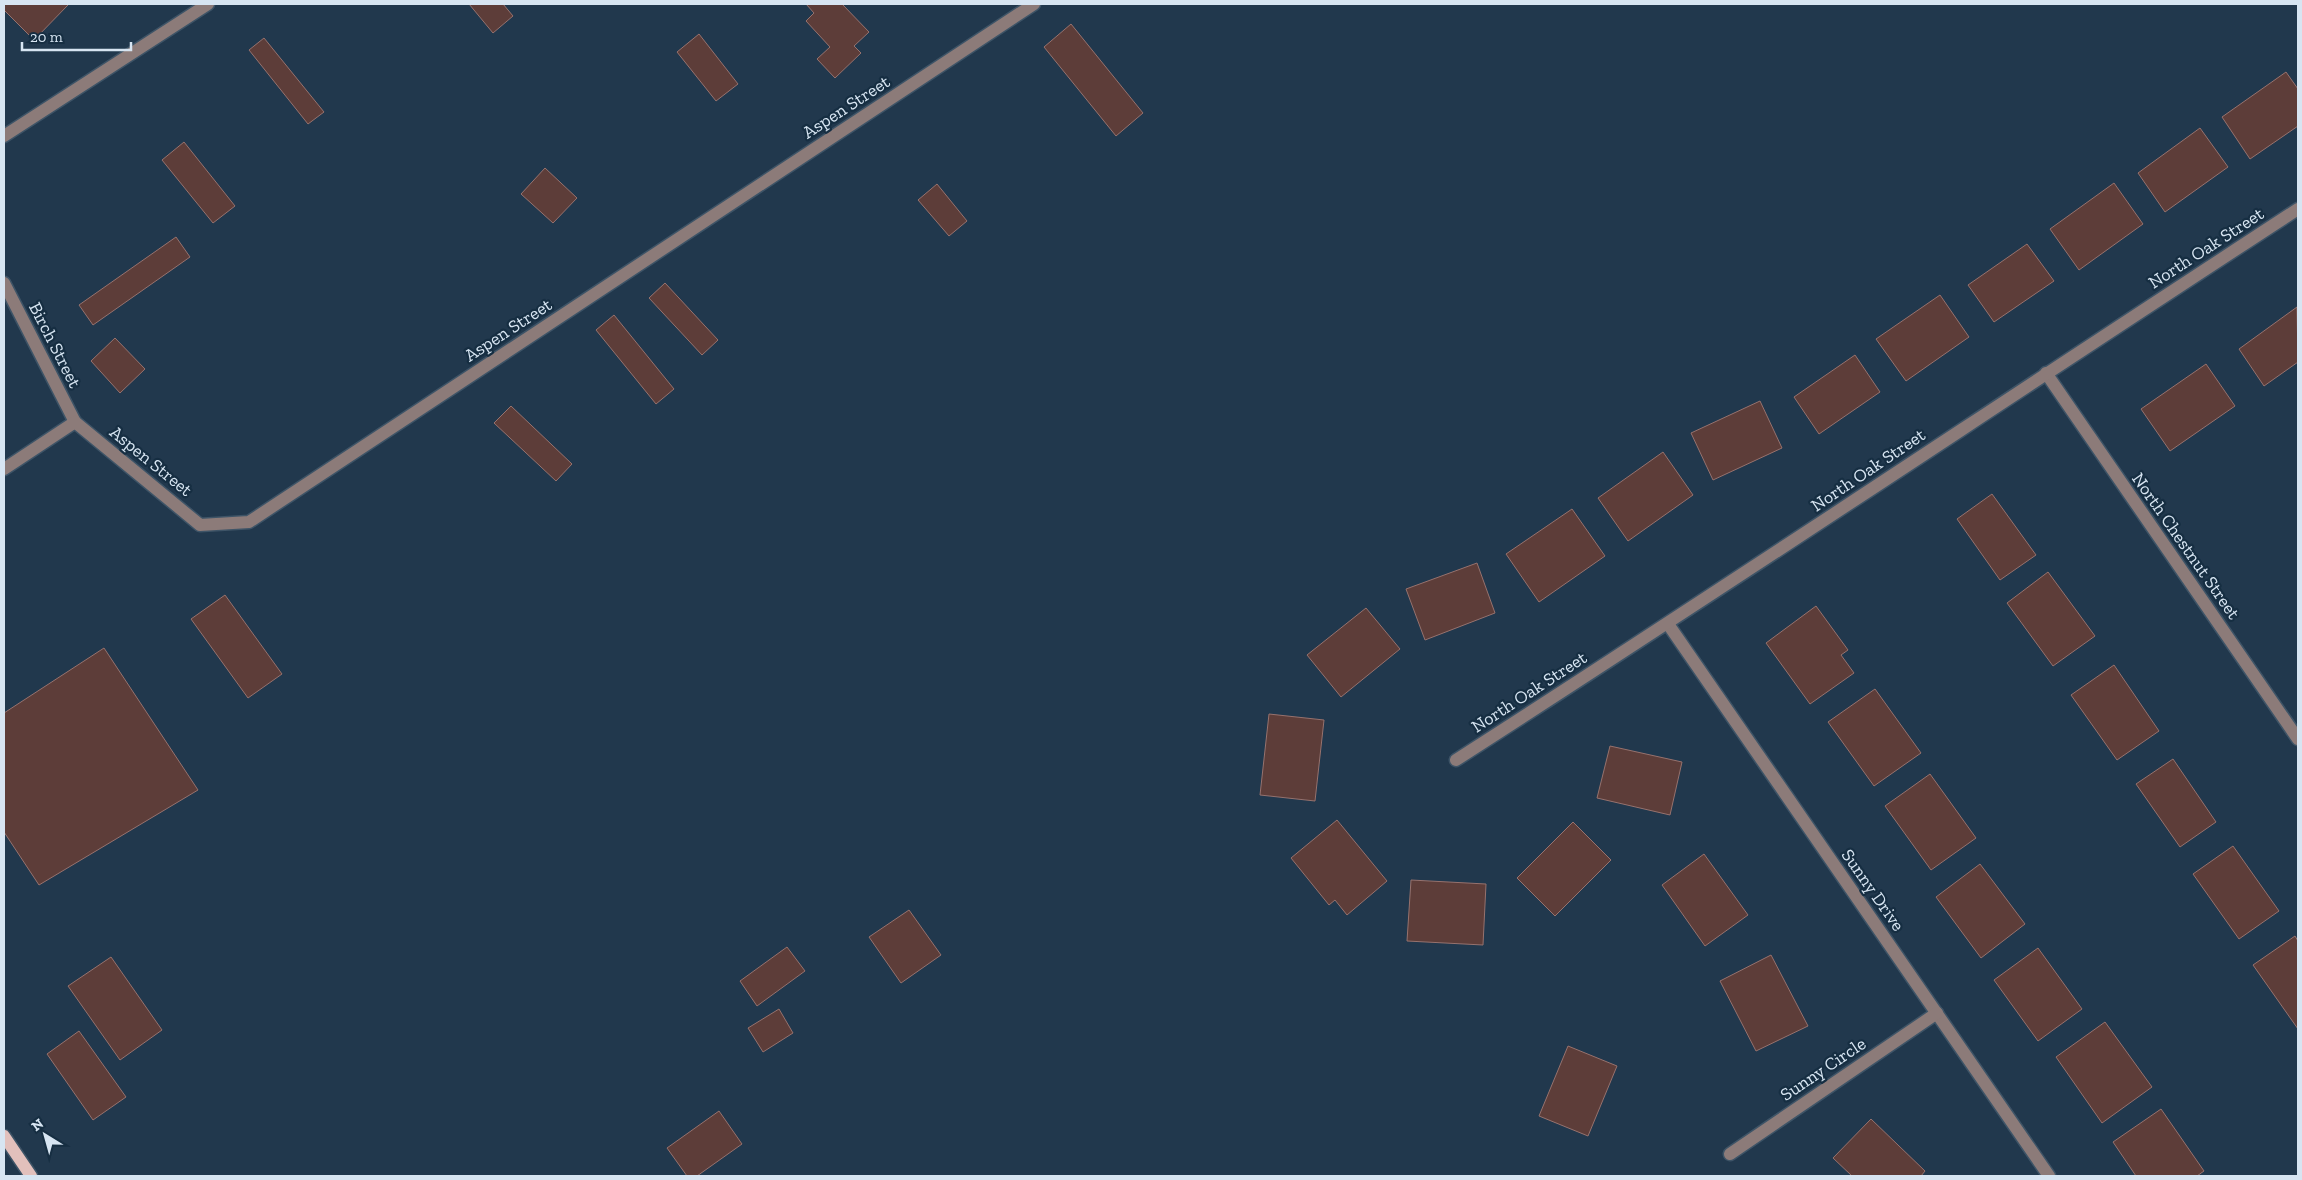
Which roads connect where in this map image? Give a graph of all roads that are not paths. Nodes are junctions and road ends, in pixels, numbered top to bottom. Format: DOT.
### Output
graph roads {
  1 [pos="208,4"];
  2 [pos="1034,4"];
  3 [pos="4,136"];
  4 [pos="2298,209"];
  5 [pos="4,283"];
  6 [pos="2046,373"];
  7 [pos="75,422"];
  8 [pos="4,469"];
  9 [pos="1668,624"];
  10 [pos="2298,739"];
  11 [pos="1456,760"];
  12 [pos="1937,1014"];
  13 [pos="4,1136"];
  14 [pos="1730,1154"];
  15 [pos="31,1176"];
  16 [pos="2049,1176"];
  1 -- 3 [label="street"];
  2 -- 7 [label="street, Aspen Street"];
  4 -- 6 [label="street, North Oak Street"];
  5 -- 7 [label="street, Birch Street"];
  6 -- 9 [label="street, North Oak Street"];
  6 -- 10 [label="street, North Chestnut Street"];
  7 -- 8 [label="street"];
  9 -- 11 [label="street, North Oak Street"];
  9 -- 12 [label="street, Sunny Drive"];
  12 -- 14 [label="street, Sunny Circle"];
  12 -- 16 [label="street, Sunny Drive"];
  13 -- 15 [label="main road"];
}
